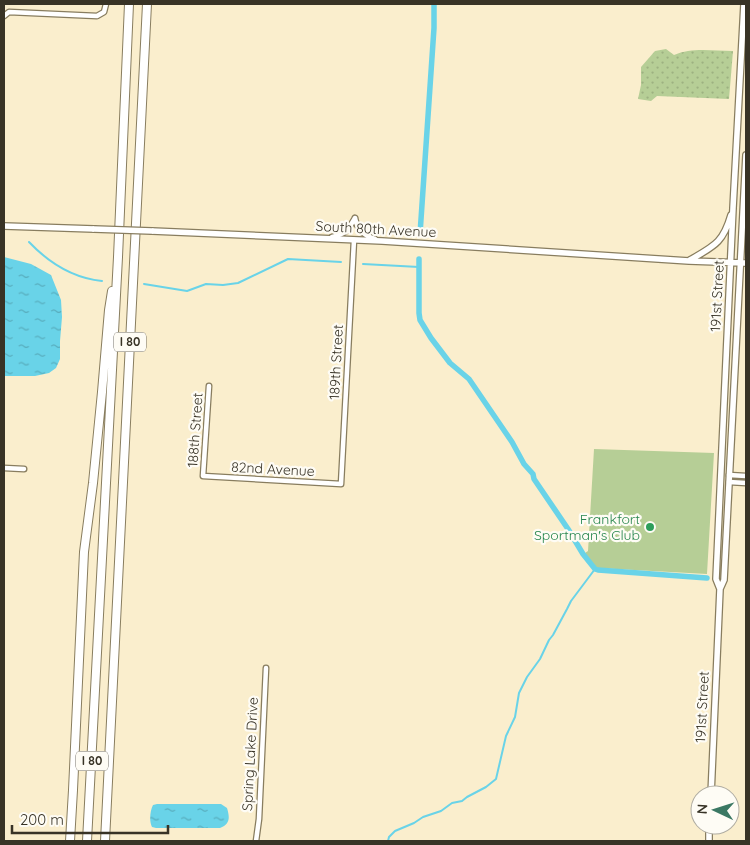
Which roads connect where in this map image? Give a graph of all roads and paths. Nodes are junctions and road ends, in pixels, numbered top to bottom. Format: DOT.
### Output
graph roads {
  1 [pos="106,4"];
  2 [pos="130,4"];
  3 [pos="147,4"];
  4 [pos="744,4"];
  5 [pos="4,16"];
  6 [pos="746,155"];
  7 [pos="733,208"];
  8 [pos="4,226"];
  9 [pos="324,239"];
  10 [pos="354,240"];
  11 [pos="382,242"];
  12 [pos="118,257"];
  13 [pos="689,260"];
  14 [pos="731,262"];
  15 [pos="743,263"];
  16 [pos="209,386"];
  17 [pos="4,468"];
  18 [pos="24,468"];
  19 [pos="729,475"];
  20 [pos="204,476"];
  21 [pos="746,476"];
  22 [pos="729,482"];
  23 [pos="746,483"];
  24 [pos="341,484"];
  25 [pos="720,589"];
  26 [pos="266,668"];
  27 [pos="711,785"];
  28 [pos="70,841"];
  29 [pos="87,841"];
  30 [pos="105,841"];
  31 [pos="256,841"];
  1 -- 5 [label="street"];
  2 -- 12 [label="highway, I 80"];
  3 -- 30 [label="highway, I 80"];
  4 -- 7 [label="main road, 191st Street"];
  6 -- 15 [label="main road, 191st Street"];
  7 -- 13 [label="main road"];
  7 -- 14 [label="main road, 191st Street"];
  8 -- 9 [label="main road, South 80th Avenue, bridge"];
  9 -- 10 [label="main road, South 80th Avenue"];
  9 -- 11 [label="street"];
  10 -- 11 [label="main road, South 80th Avenue"];
  10 -- 24 [label="street, 189th Street"];
  11 -- 13 [label="main road, South 80th Avenue"];
  12 -- 28 [label="highway"];
  12 -- 29 [label="highway, I 80"];
  13 -- 14 [label="main road, South 80th Avenue"];
  14 -- 15 [label="main road, South 80th Avenue"];
  14 -- 25 [label="main road, 191st Street"];
  15 -- 19 [label="main road, 191st Street"];
  16 -- 20 [label="street, 188th Street"];
  17 -- 18 [label="street"];
  19 -- 21 [label="street"];
  19 -- 22 [label="main road, 191st Street"];
  20 -- 24 [label="street, 82nd Avenue"];
  22 -- 23 [label="street"];
  22 -- 25 [label="main road, 191st Street"];
  25 -- 27 [label="main road, 191st Street"];
  26 -- 31 [label="street, Spring Lake Drive"];
}
